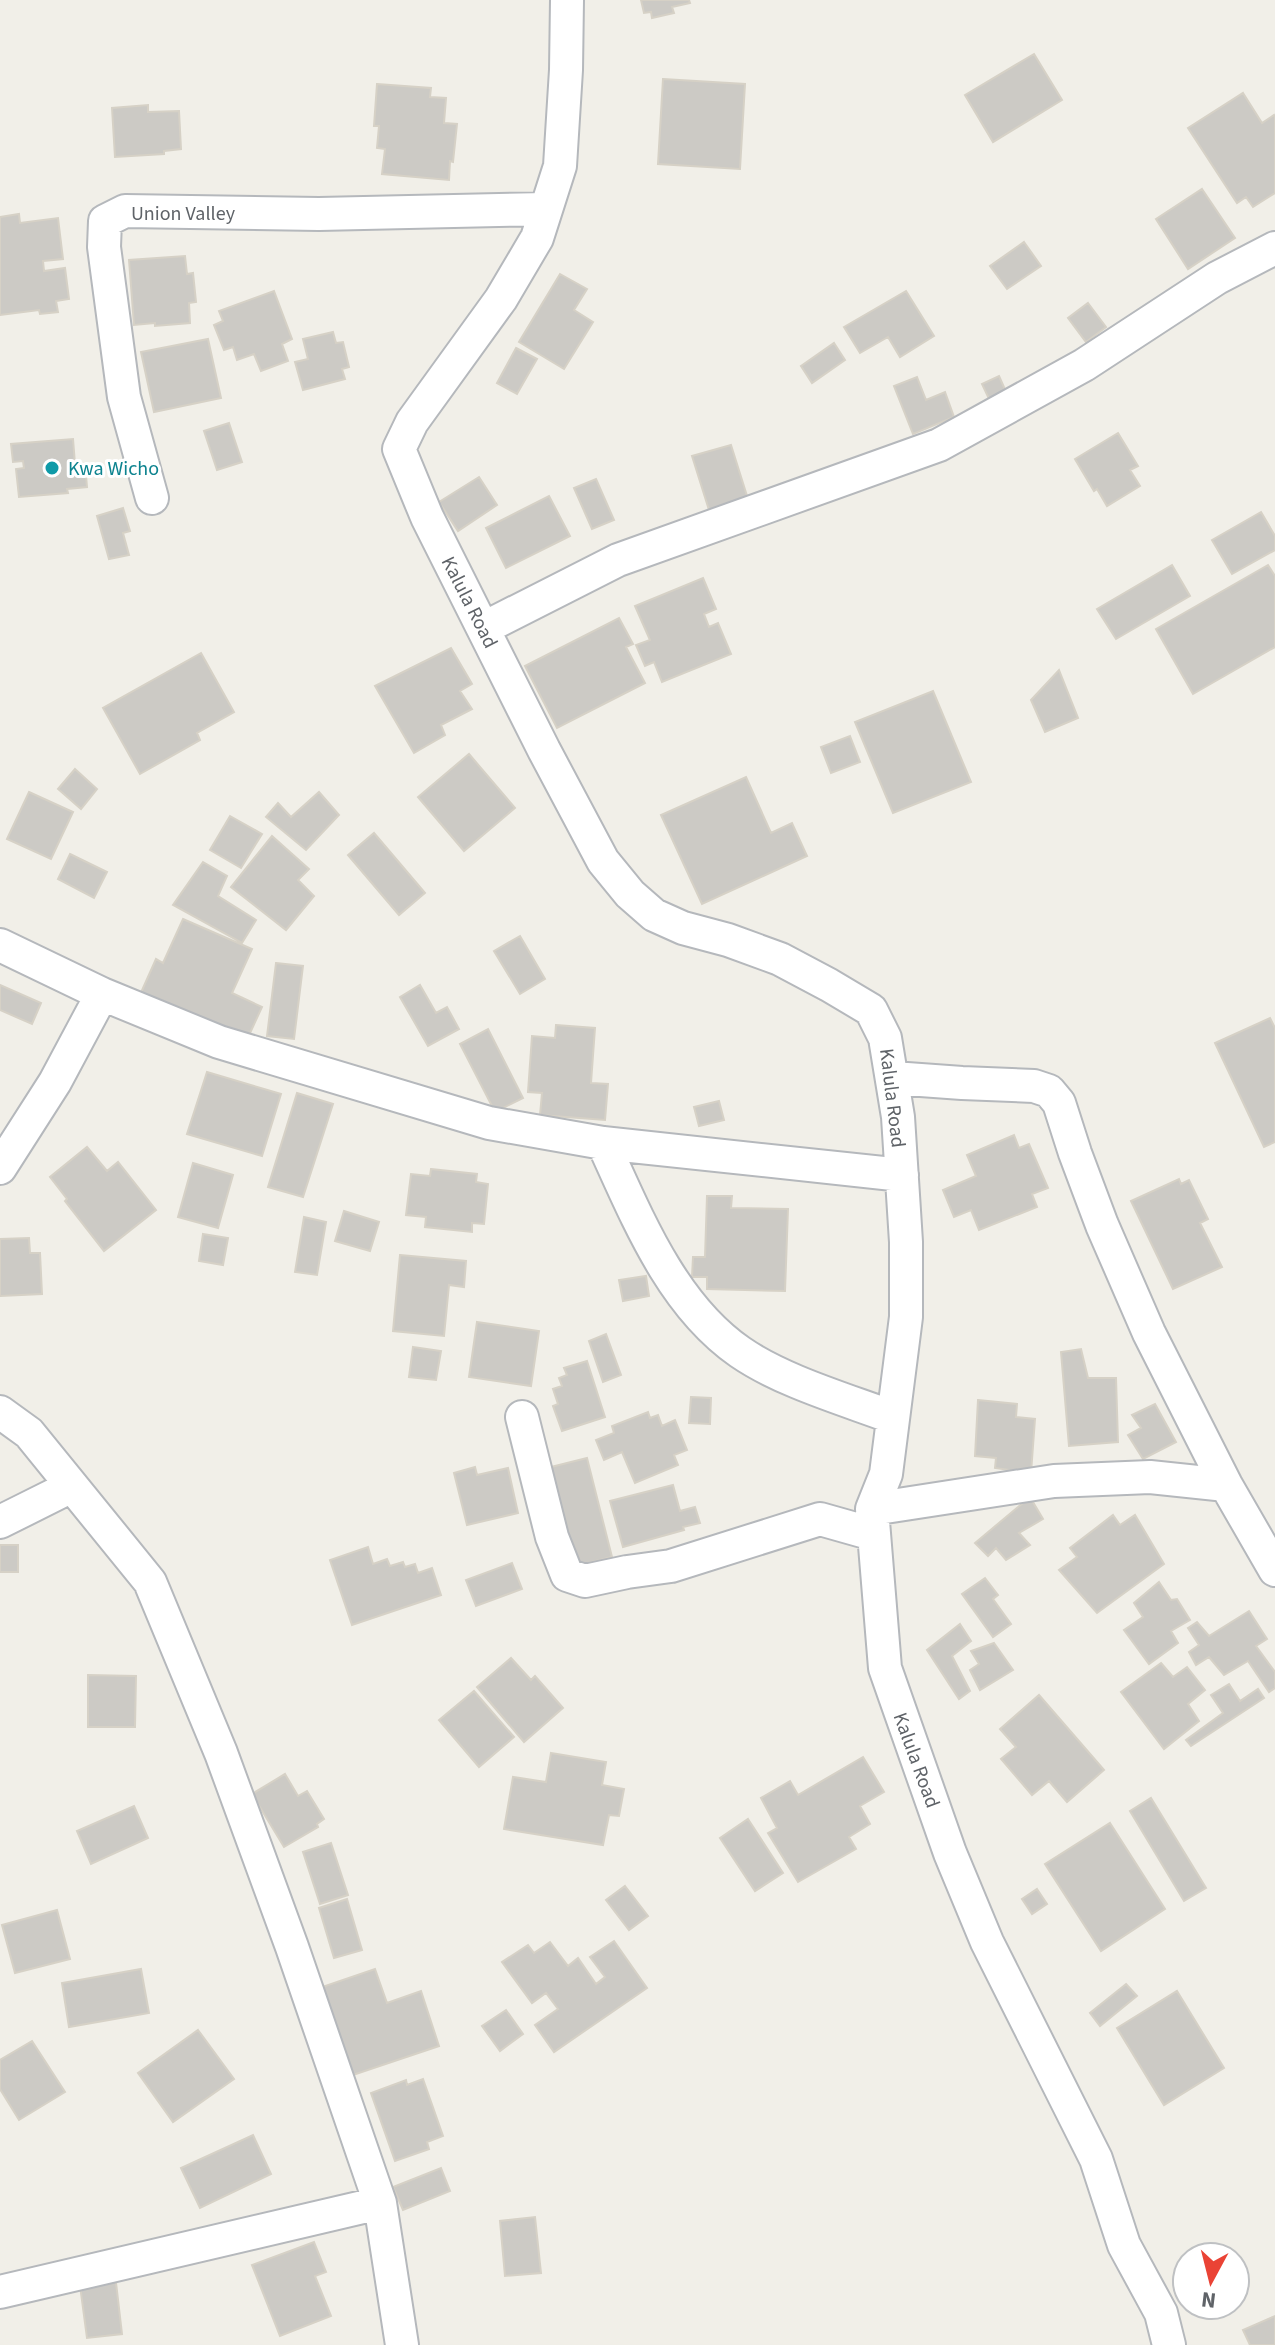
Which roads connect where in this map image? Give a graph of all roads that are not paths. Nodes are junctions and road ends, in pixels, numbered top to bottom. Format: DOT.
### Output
graph roads {
  1 [pos="567,0"];
  2 [pos="546,209"];
  3 [pos="1275,248"];
  4 [pos="152,498"];
  5 [pos="484,628"];
  6 [pos="0,945"];
  7 [pos="102,994"];
  8 [pos="893,1078"];
  9 [pos="603,1143"];
  10 [pos="0,1168"];
  11 [pos="902,1175"];
  12 [pos="0,1412"];
  13 [pos="522,1417"];
  14 [pos="892,1417"];
  15 [pos="1226,1485"];
  16 [pos="72,1486"];
  17 [pos="0,1522"];
  18 [pos="873,1522"];
  19 [pos="1275,1570"];
  20 [pos="380,2203"];
  21 [pos="0,2292"];
  22 [pos="402,2345"];
  23 [pos="1169,2345"];
  1 -- 2 [label="street, Kalula Road"];
  2 -- 4 [label="street, Union Valley"];
  2 -- 5 [label="street, Kalula Road"];
  3 -- 5 [label="street"];
  5 -- 8 [label="street, Kalula Road"];
  6 -- 7 [label="street"];
  7 -- 9 [label="street"];
  7 -- 10 [label="street"];
  8 -- 11 [label="street, Kalula Road"];
  8 -- 15 [label="street"];
  9 -- 11 [label="street"];
  9 -- 14 [label="street"];
  11 -- 14 [label="street, Kalula Road"];
  12 -- 16 [label="street"];
  13 -- 18 [label="street"];
  14 -- 18 [label="street, Kalula Road"];
  15 -- 18 [label="street"];
  15 -- 19 [label="street"];
  16 -- 17 [label="street"];
  16 -- 20 [label="street"];
  18 -- 23 [label="street, Kalula Road"];
  20 -- 21 [label="street"];
  20 -- 22 [label="street"];
}
